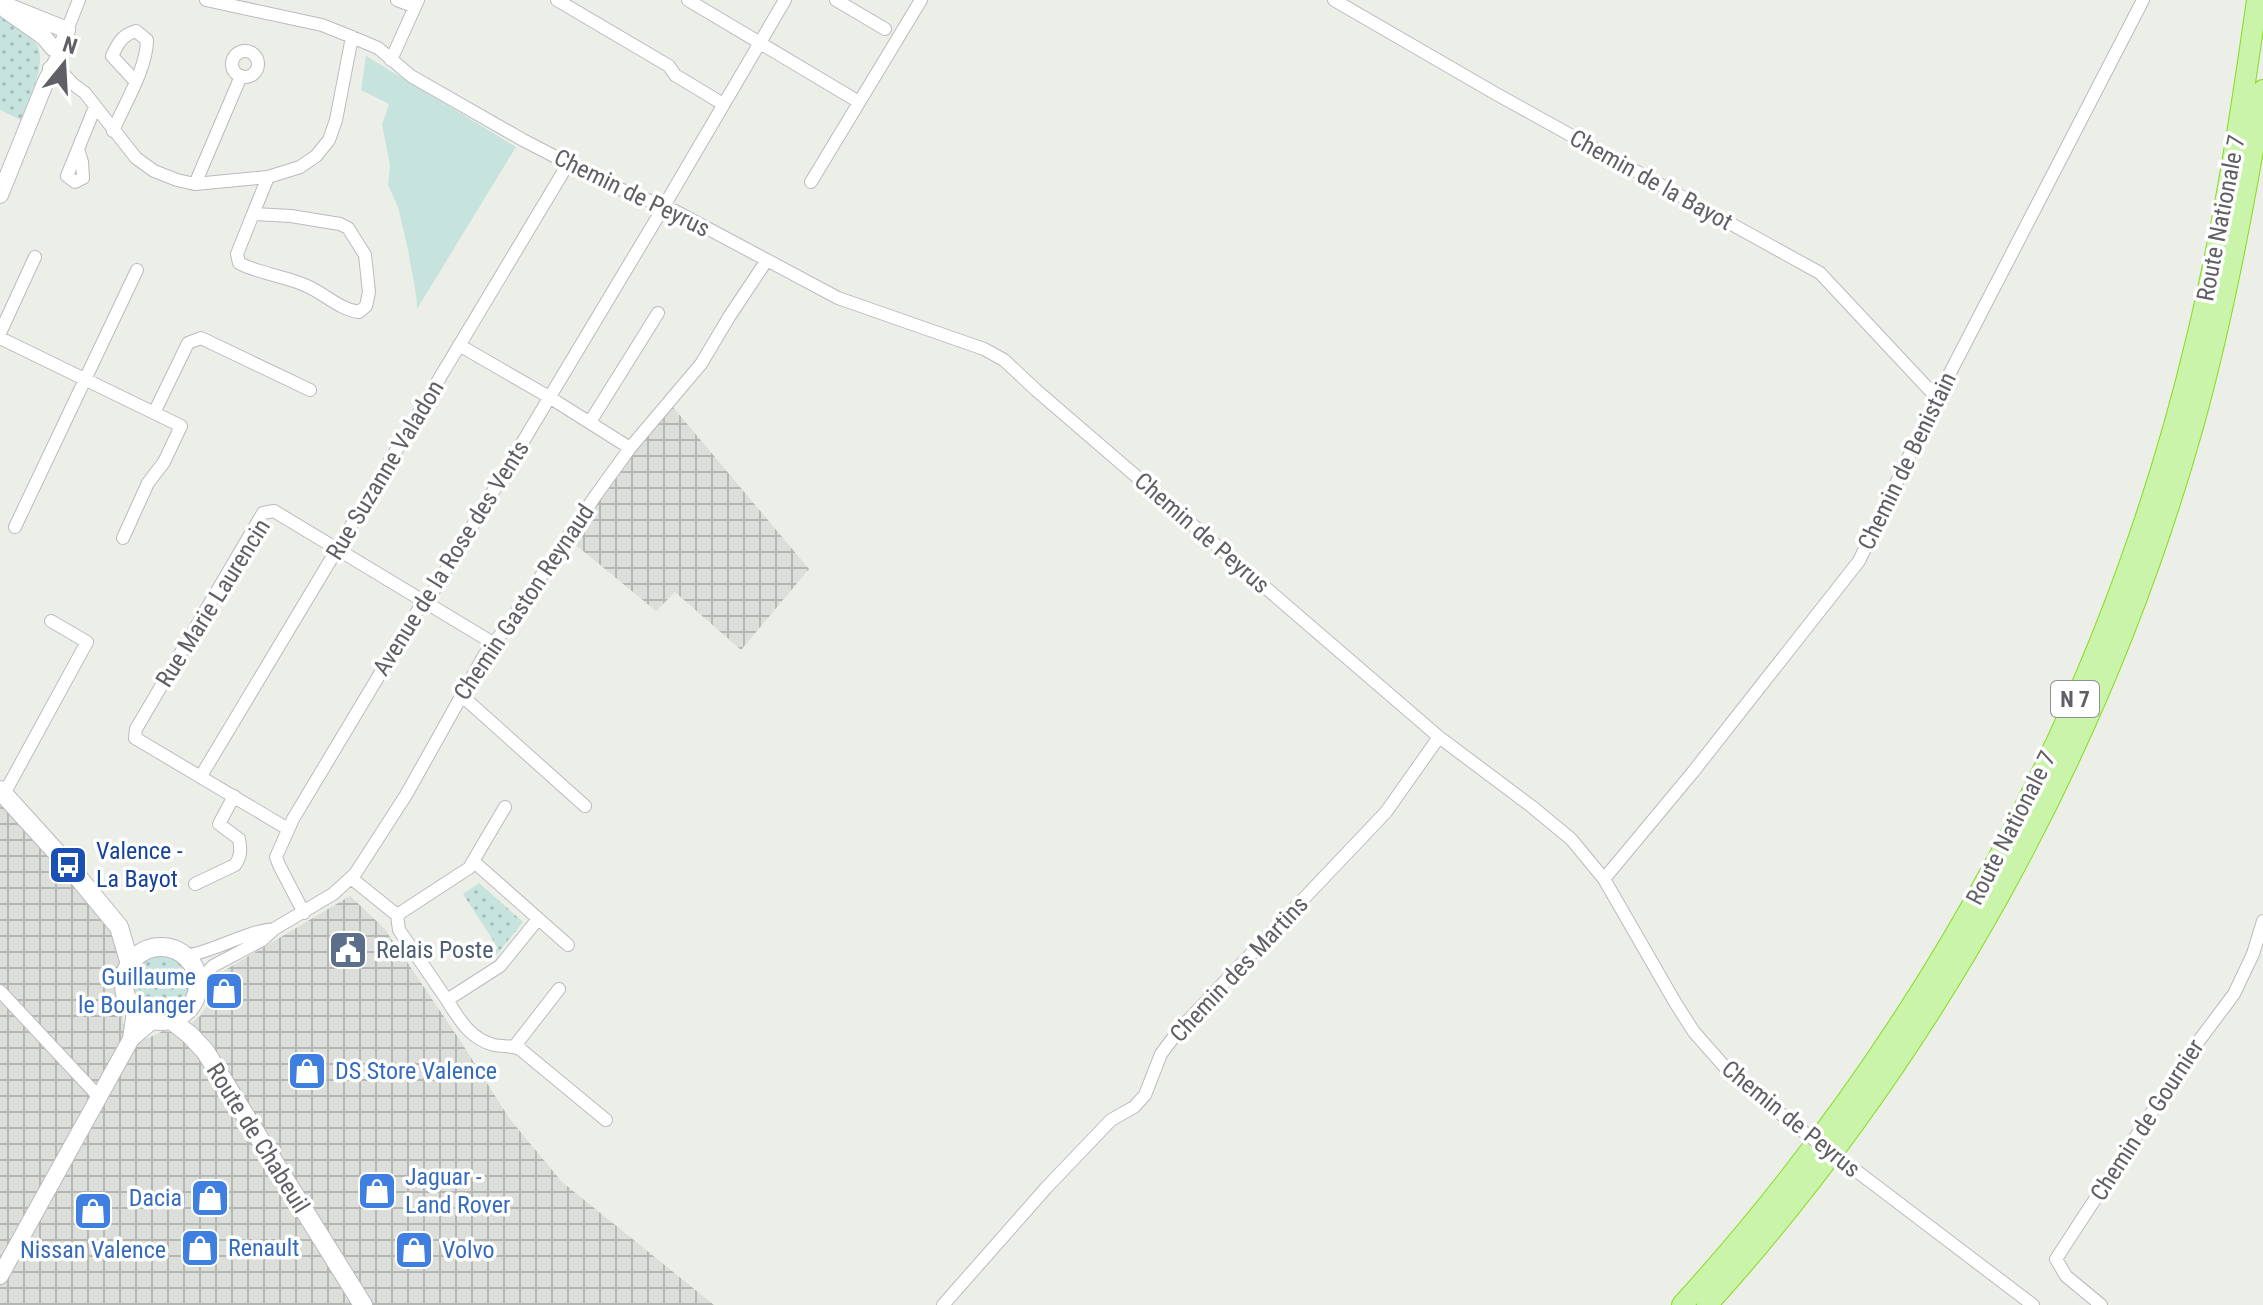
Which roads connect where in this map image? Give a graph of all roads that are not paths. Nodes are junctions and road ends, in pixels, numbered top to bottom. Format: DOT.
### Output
graph roads {
  1 [pos="79,0"];
  2 [pos="206,0"];
  3 [pos="397,0"];
  4 [pos="557,0"];
  5 [pos="688,0"];
  6 [pos="785,0"];
  7 [pos="836,0"];
  8 [pos="921,0"];
  9 [pos="1334,0"];
  10 [pos="2143,0"];
  11 [pos="2257,0"];
  12 [pos="0,4"];
  13 [pos="417,4"];
  14 [pos="885,29"];
  15 [pos="352,37"];
  16 [pos="57,38"];
  17 [pos="759,43"];
  18 [pos="391,60"];
  19 [pos="50,72"];
  20 [pos="241,76"];
  21 [pos="135,81"];
  22 [pos="2263,90"];
  23 [pos="859,102"];
  24 [pos="723,104"];
  25 [pos="95,107"];
  26 [pos="113,131"];
  27 [pos="78,149"];
  28 [pos="568,164"];
  29 [pos="268,177"];
  30 [pos="811,182"];
  31 [pos="195,184"];
  32 [pos="0,195"];
  33 [pos="663,207"];
  34 [pos="253,214"];
  35 [pos="35,257"];
  36 [pos="767,260"];
  37 [pos="137,270"];
  38 [pos="658,313"];
  39 [pos="0,336"];
  40 [pos="459,345"];
  41 [pos="85,379"];
  42 [pos="310,390"];
  43 [pos="549,397"];
  44 [pos="1937,398"];
  45 [pos="154,413"];
  46 [pos="590,422"];
  47 [pos="630,448"];
  48 [pos="15,527"];
  49 [pos="123,538"];
  50 [pos="337,550"];
  51 [pos="423,602"];
  52 [pos="51,621"];
  53 [pos="493,643"];
  54 [pos="461,695"];
  55 [pos="1439,737"];
  56 [pos="201,776"];
  57 [pos="2,792"];
  58 [pos="234,796"];
  59 [pos="585,806"];
  60 [pos="505,807"];
  61 [pos="206,817"];
  62 [pos="219,824"];
  63 [pos="288,829"];
  64 [pos="473,861"];
  65 [pos="351,878"];
  66 [pos="1604,879"];
  67 [pos="195,884"];
  68 [pos="304,913"];
  69 [pos="397,915"];
  70 [pos="538,919"];
  71 [pos="2263,921"];
  72 [pos="119,927"];
  73 [pos="274,929"];
  74 [pos="568,945"];
  75 [pos="154,948"];
  76 [pos="185,956"];
  77 [pos="130,964"];
  78 [pos="198,982"];
  79 [pos="559,989"];
  80 [pos="0,991"];
  81 [pos="447,1000"];
  82 [pos="190,1007"];
  83 [pos="135,1011"];
  84 [pos="162,1020"];
  85 [pos="131,1039"];
  86 [pos="514,1047"];
  87 [pos="205,1051"];
  88 [pos="99,1097"];
  89 [pos="606,1120"];
  90 [pos="0,1276"];
  91 [pos="363,1305"];
  92 [pos="943,1305"];
  93 [pos="1682,1305"];
  94 [pos="1707,1305"];
  95 [pos="2033,1305"];
  96 [pos="2101,1305"];
  1 -- 16 [label="street"];
  2 -- 15 [label="street, Chemin de Peyrus"];
  3 -- 13 [label="street"];
  4 -- 24 [label="street"];
  5 -- 17 [label="street"];
  6 -- 17 [label="street, Avenue de la Rose des Vents"];
  7 -- 14 [label="street"];
  8 -- 23 [label="street"];
  9 -- 44 [label="street, Chemin de la Bayot"];
  10 -- 44 [label="street, Chemin de Benistain"];
  11 -- 93 [label="highway, Route Nationale 7 / N 7"];
  12 -- 16 [label="street"];
  12 -- 16 [label="street"];
  13 -- 18 [label="street"];
  15 -- 18 [label="street, Chemin de Peyrus"];
  15 -- 29 [label="street"];
  16 -- 19 [label="street"];
  17 -- 23 [label="street"];
  17 -- 24 [label="street, Avenue de la Rose des Vents"];
  18 -- 28 [label="street, Chemin de Peyrus"];
  19 -- 25 [label="street"];
  19 -- 32 [label="street"];
  20 -- 31 [label="street"];
  21 -- 26 [label="street"];
  22 -- 94 [label="highway, Route Nationale 7 / N 7"];
  23 -- 30 [label="street"];
  24 -- 33 [label="street, Avenue de la Rose des Vents"];
  25 -- 26 [label="street"];
  25 -- 27 [label="street"];
  26 -- 31 [label="street"];
  28 -- 33 [label="street, Chemin de Peyrus"];
  28 -- 40 [label="street, Rue Suzanne Valadon"];
  29 -- 31 [label="street"];
  29 -- 34 [label="street"];
  33 -- 36 [label="street, Chemin de Peyrus"];
  33 -- 43 [label="street, Avenue de la Rose des Vents"];
  34 -- 34 [label="street"];
  35 -- 39 [label="street"];
  36 -- 47 [label="street, Chemin Gaston Reynaud"];
  36 -- 55 [label="street, Chemin de Peyrus"];
  37 -- 41 [label="street"];
  38 -- 46 [label="street"];
  39 -- 41 [label="street"];
  40 -- 43 [label="street"];
  40 -- 50 [label="street, Rue Suzanne Valadon"];
  41 -- 45 [label="street"];
  41 -- 48 [label="street"];
  42 -- 45 [label="street"];
  43 -- 46 [label="street"];
  43 -- 51 [label="street, Avenue de la Rose des Vents"];
  44 -- 66 [label="street, Chemin de Benistain"];
  45 -- 49 [label="street"];
  46 -- 47 [label="street"];
  47 -- 53 [label="street, Chemin Gaston Reynaud"];
  50 -- 51 [label="street, Rue Marie Laurencin"];
  50 -- 56 [label="street, Rue Suzanne Valadon"];
  50 -- 56 [label="street, Rue Marie Laurencin"];
  51 -- 53 [label="street, Rue Marie Laurencin"];
  51 -- 63 [label="street, Avenue de la Rose des Vents"];
  52 -- 57 [label="street"];
  53 -- 54 [label="street, Chemin Gaston Reynaud"];
  54 -- 59 [label="street"];
  54 -- 65 [label="street, Chemin Gaston Reynaud"];
  55 -- 66 [label="street, Chemin de Peyrus"];
  55 -- 92 [label="street, Chemin des Martins"];
  56 -- 58 [label="street, Rue Marie Laurencin"];
  57 -- 72 [label="main road"];
  58 -- 62 [label="street"];
  58 -- 63 [label="street, Rue Marie Laurencin"];
  60 -- 64 [label="street"];
  61 -- 62 [label="street"];
  62 -- 67 [label="street"];
  63 -- 68 [label="street, Avenue de la Rose des Vents"];
  64 -- 69 [label="street"];
  64 -- 70 [label="street"];
  65 -- 68 [label="street, Chemin Gaston Reynaud"];
  65 -- 69 [label="street"];
  66 -- 95 [label="street, Chemin de Peyrus, bridge"];
  68 -- 73 [label="street, Chemin Gaston Reynaud"];
  69 -- 81 [label="street"];
  70 -- 74 [label="street"];
  70 -- 81 [label="street"];
  71 -- 96 [label="street, Chemin de Gournier"];
  72 -- 75 [label="main road"];
  72 -- 77 [label="main road"];
  73 -- 76 [label="street, Chemin Gaston Reynaud"];
  73 -- 78 [label="street, Chemin Gaston Reynaud"];
  75 -- 76 [label="main road"];
  75 -- 77 [label="main road"];
  76 -- 78 [label="main road"];
  77 -- 83 [label="main road"];
  78 -- 82 [label="main road"];
  79 -- 86 [label="street"];
  80 -- 88 [label="street"];
  81 -- 86 [label="street"];
  82 -- 84 [label="main road"];
  82 -- 87 [label="main road, Route de Chabeuil"];
  83 -- 84 [label="main road"];
  83 -- 85 [label="street"];
  84 -- 85 [label="street"];
  84 -- 87 [label="main road, Route de Chabeuil"];
  85 -- 88 [label="street"];
  86 -- 89 [label="street"];
  87 -- 91 [label="main road, Route de Chabeuil"];
  88 -- 90 [label="street"];
}
